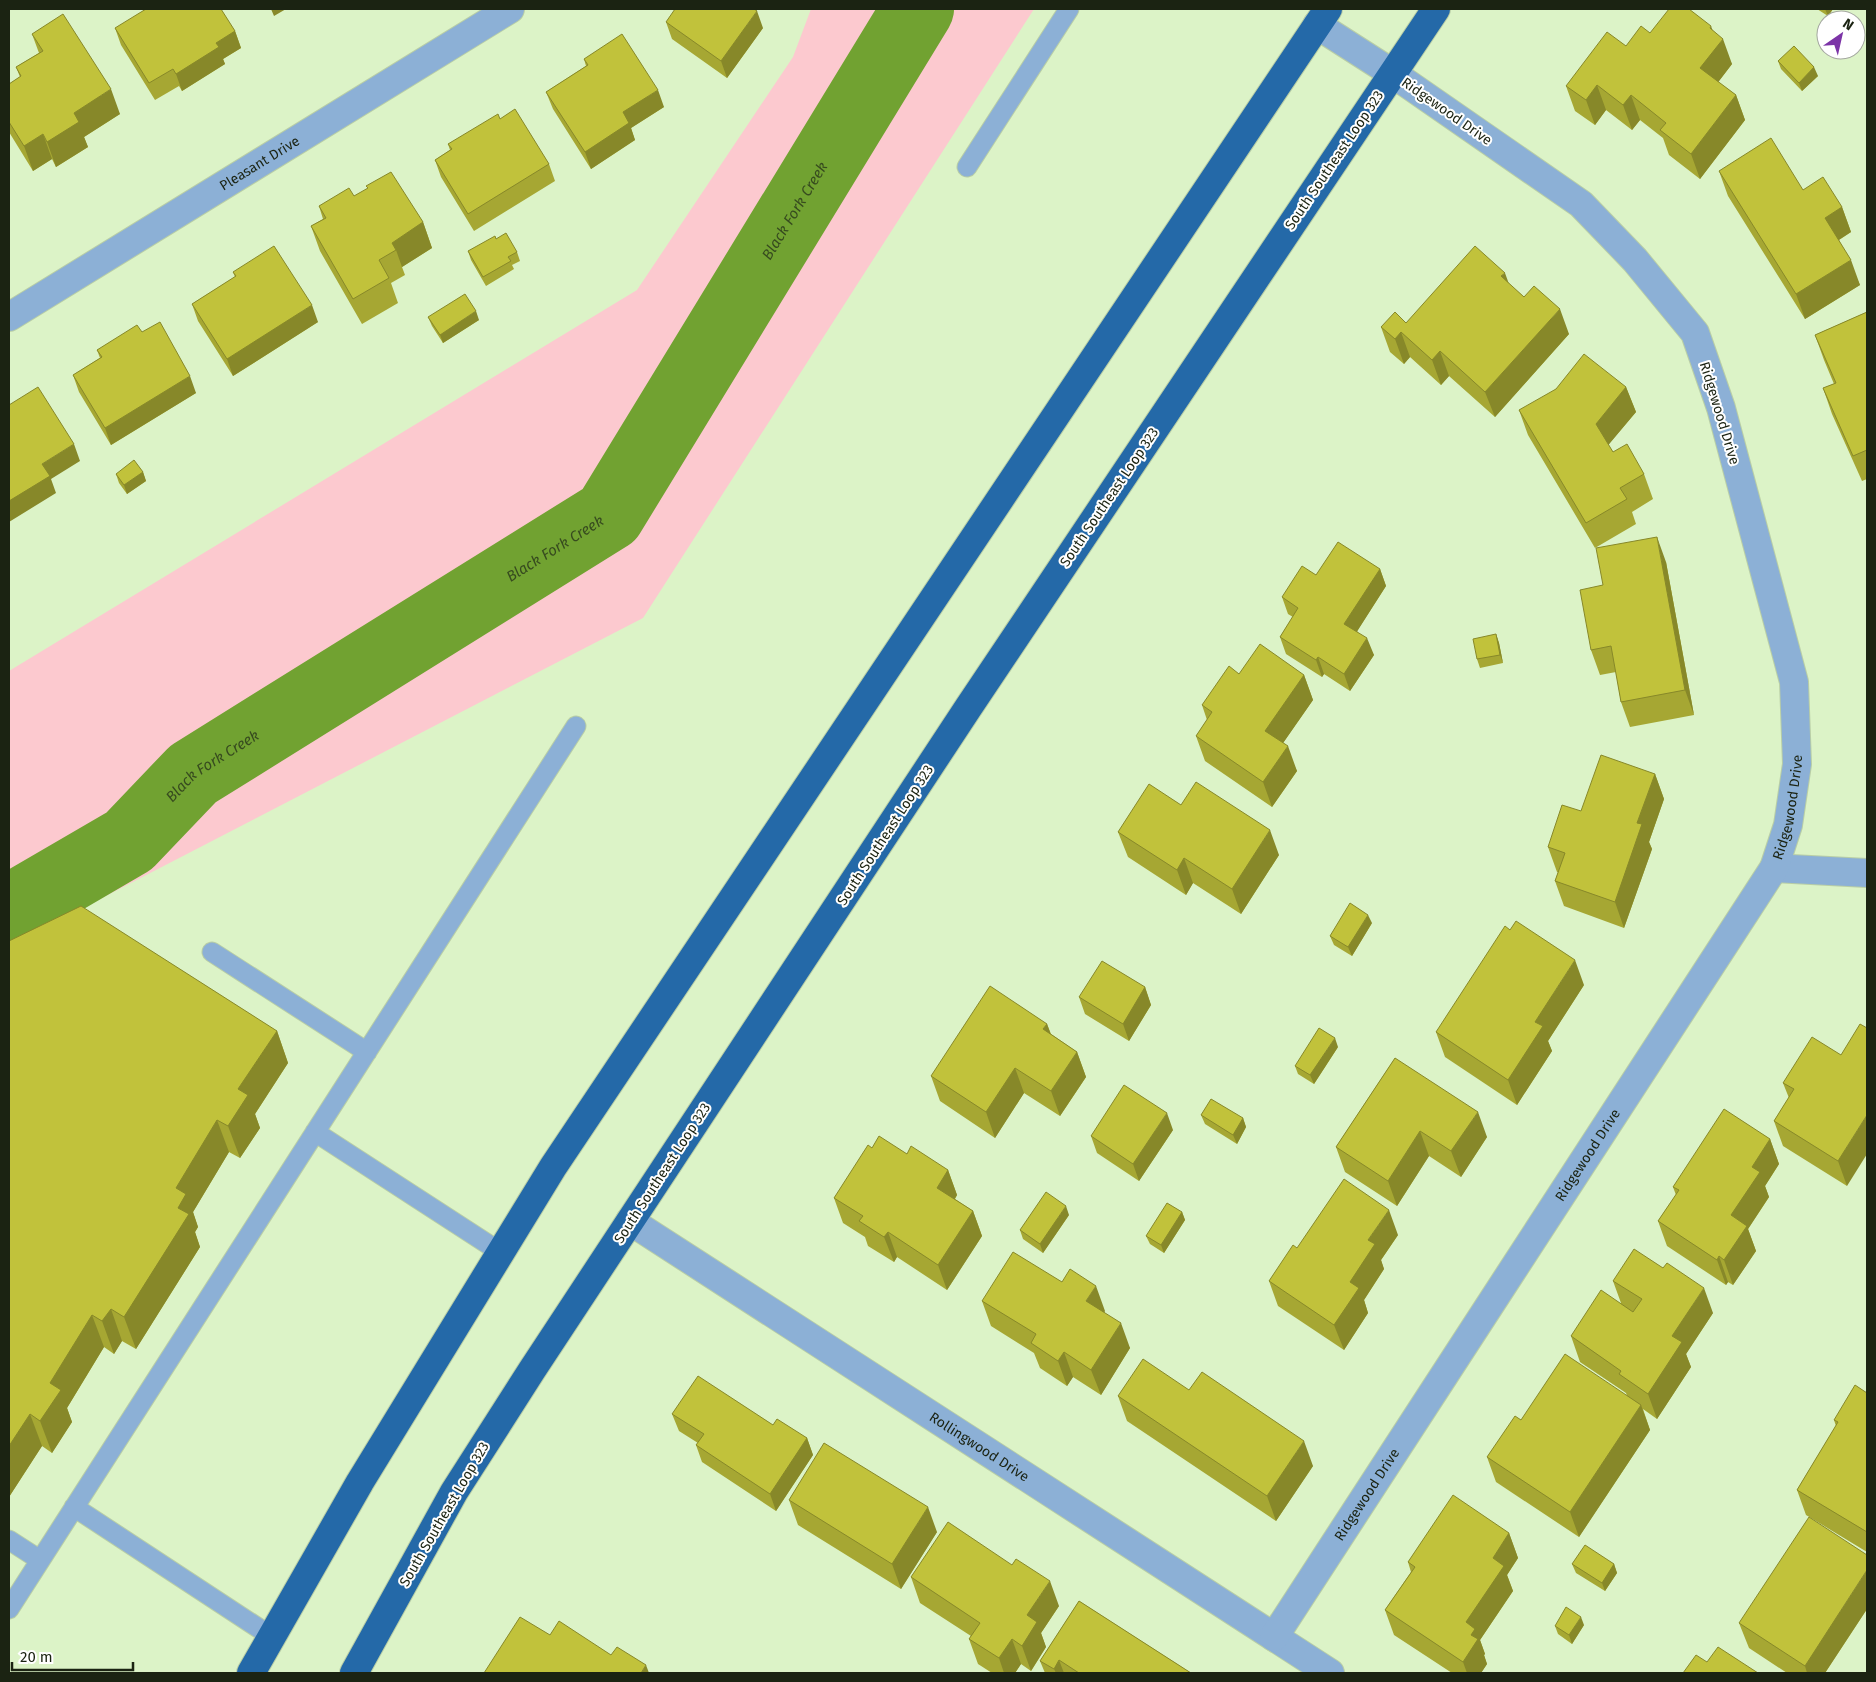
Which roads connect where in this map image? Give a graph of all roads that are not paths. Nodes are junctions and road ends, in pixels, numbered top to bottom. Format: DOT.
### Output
graph roads {
  1 [pos="510,9"];
  2 [pos="1070,9"];
  3 [pos="1436,9"];
  4 [pos="1323,17"];
  5 [pos="1392,73"];
  6 [pos="967,167"];
  7 [pos="9,317"];
  8 [pos="576,726"];
  9 [pos="1774,868"];
  10 [pos="1867,873"];
  11 [pos="212,952"];
  12 [pos="367,1052"];
  13 [pos="315,1132"];
  14 [pos="630,1221"];
  15 [pos="500,1252"];
  16 [pos="74,1507"];
  17 [pos="9,1540"];
  18 [pos="40,1560"];
  19 [pos="9,1607"];
  20 [pos="272,1636"];
  21 [pos="1274,1637"];
  22 [pos="251,1673"];
  23 [pos="354,1673"];
  24 [pos="1330,1673"];
  1 -- 7 [label="street, Pleasant Drive"];
  2 -- 6 [label="lane"];
  3 -- 5 [label="highway, South Southeast Loop 323"];
  4 -- 5 [label="street, Ridgewood Drive"];
  4 -- 15 [label="highway"];
  5 -- 9 [label="street, Ridgewood Drive"];
  5 -- 14 [label="highway, South Southeast Loop 323"];
  8 -- 12 [label="lane"];
  9 -- 10 [label="street"];
  9 -- 21 [label="street, Ridgewood Drive"];
  11 -- 12 [label="lane"];
  12 -- 13 [label="lane"];
  13 -- 15 [label="lane"];
  13 -- 16 [label="lane"];
  14 -- 21 [label="street, Rollingwood Drive"];
  14 -- 23 [label="highway, South Southeast Loop 323"];
  15 -- 20 [label="highway"];
  16 -- 18 [label="lane"];
  16 -- 20 [label="lane"];
  17 -- 18 [label="lane"];
  18 -- 19 [label="lane"];
  20 -- 22 [label="highway"];
  21 -- 24 [label="street, Rollingwood Drive"];
}
